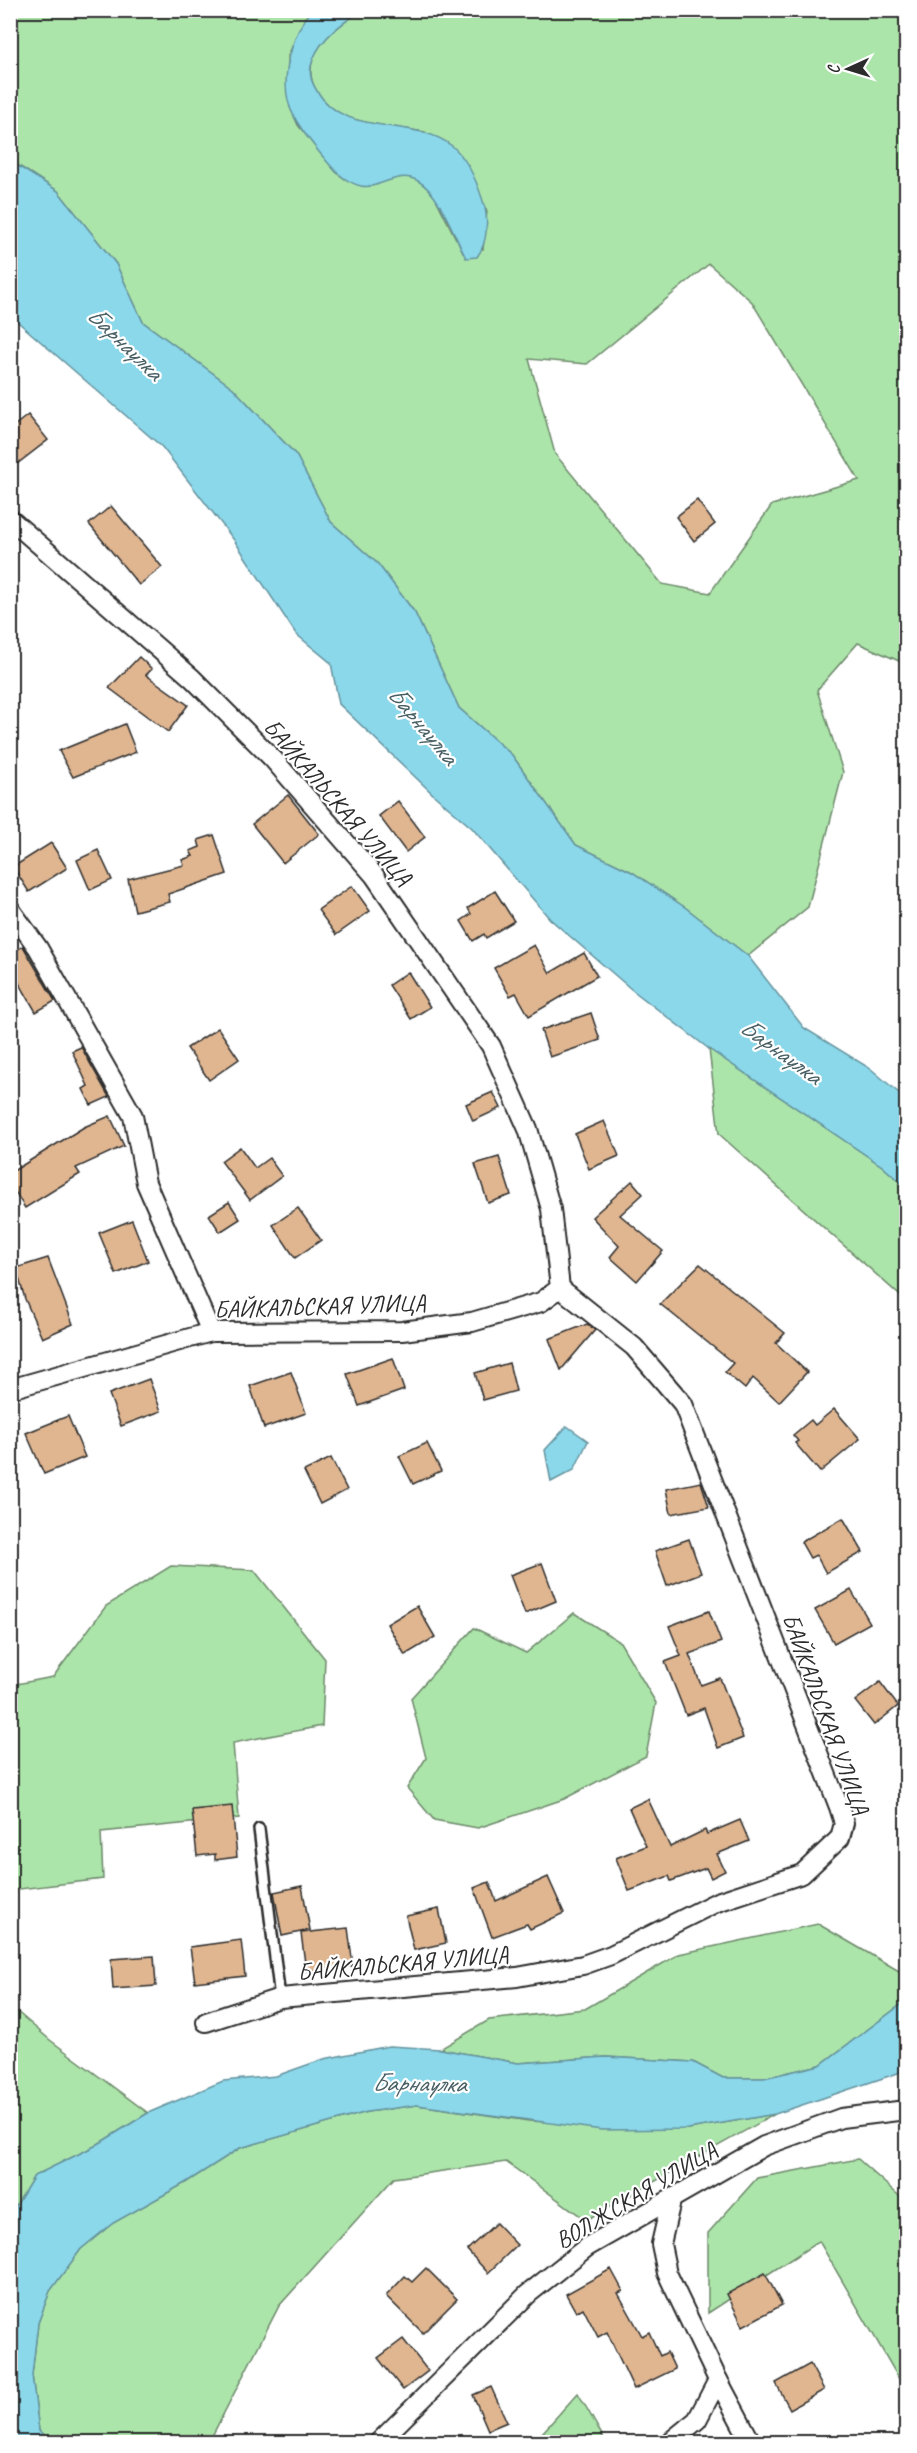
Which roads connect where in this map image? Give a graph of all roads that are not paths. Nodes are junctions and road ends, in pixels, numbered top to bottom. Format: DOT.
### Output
graph roads {
  1 [pos="10,519"];
  2 [pos="10,909"];
  3 [pos="560,1288"];
  4 [pos="211,1332"];
  5 [pos="10,1389"];
  6 [pos="259,1829"];
  7 [pos="280,1998"];
  8 [pos="206,2022"];
  9 [pos="906,2110"];
  10 [pos="671,2201"];
  11 [pos="718,2380"];
  12 [pos="379,2442"];
  13 [pos="670,2442"];
  14 [pos="751,2442"];
  1 -- 3 [label="street, БАЙКАЛЬСКАЯ УЛИЦА"];
  2 -- 4 [label="street"];
  3 -- 4 [label="street, БАЙКАЛЬСКАЯ УЛИЦА"];
  3 -- 7 [label="street, БАЙКАЛЬСКАЯ УЛИЦА"];
  4 -- 5 [label="street, БАЙКАЛЬСКАЯ УЛИЦА"];
  6 -- 7 [label="lane"];
  7 -- 8 [label="street, БАЙКАЛЬСКАЯ УЛИЦА"];
  9 -- 10 [label="street, ВОЛЖСКАЯ УЛИЦА"];
  10 -- 11 [label="street"];
  10 -- 12 [label="street, ВОЛЖСКАЯ УЛИЦА"];
  11 -- 13 [label="street"];
  11 -- 14 [label="street"];
}
